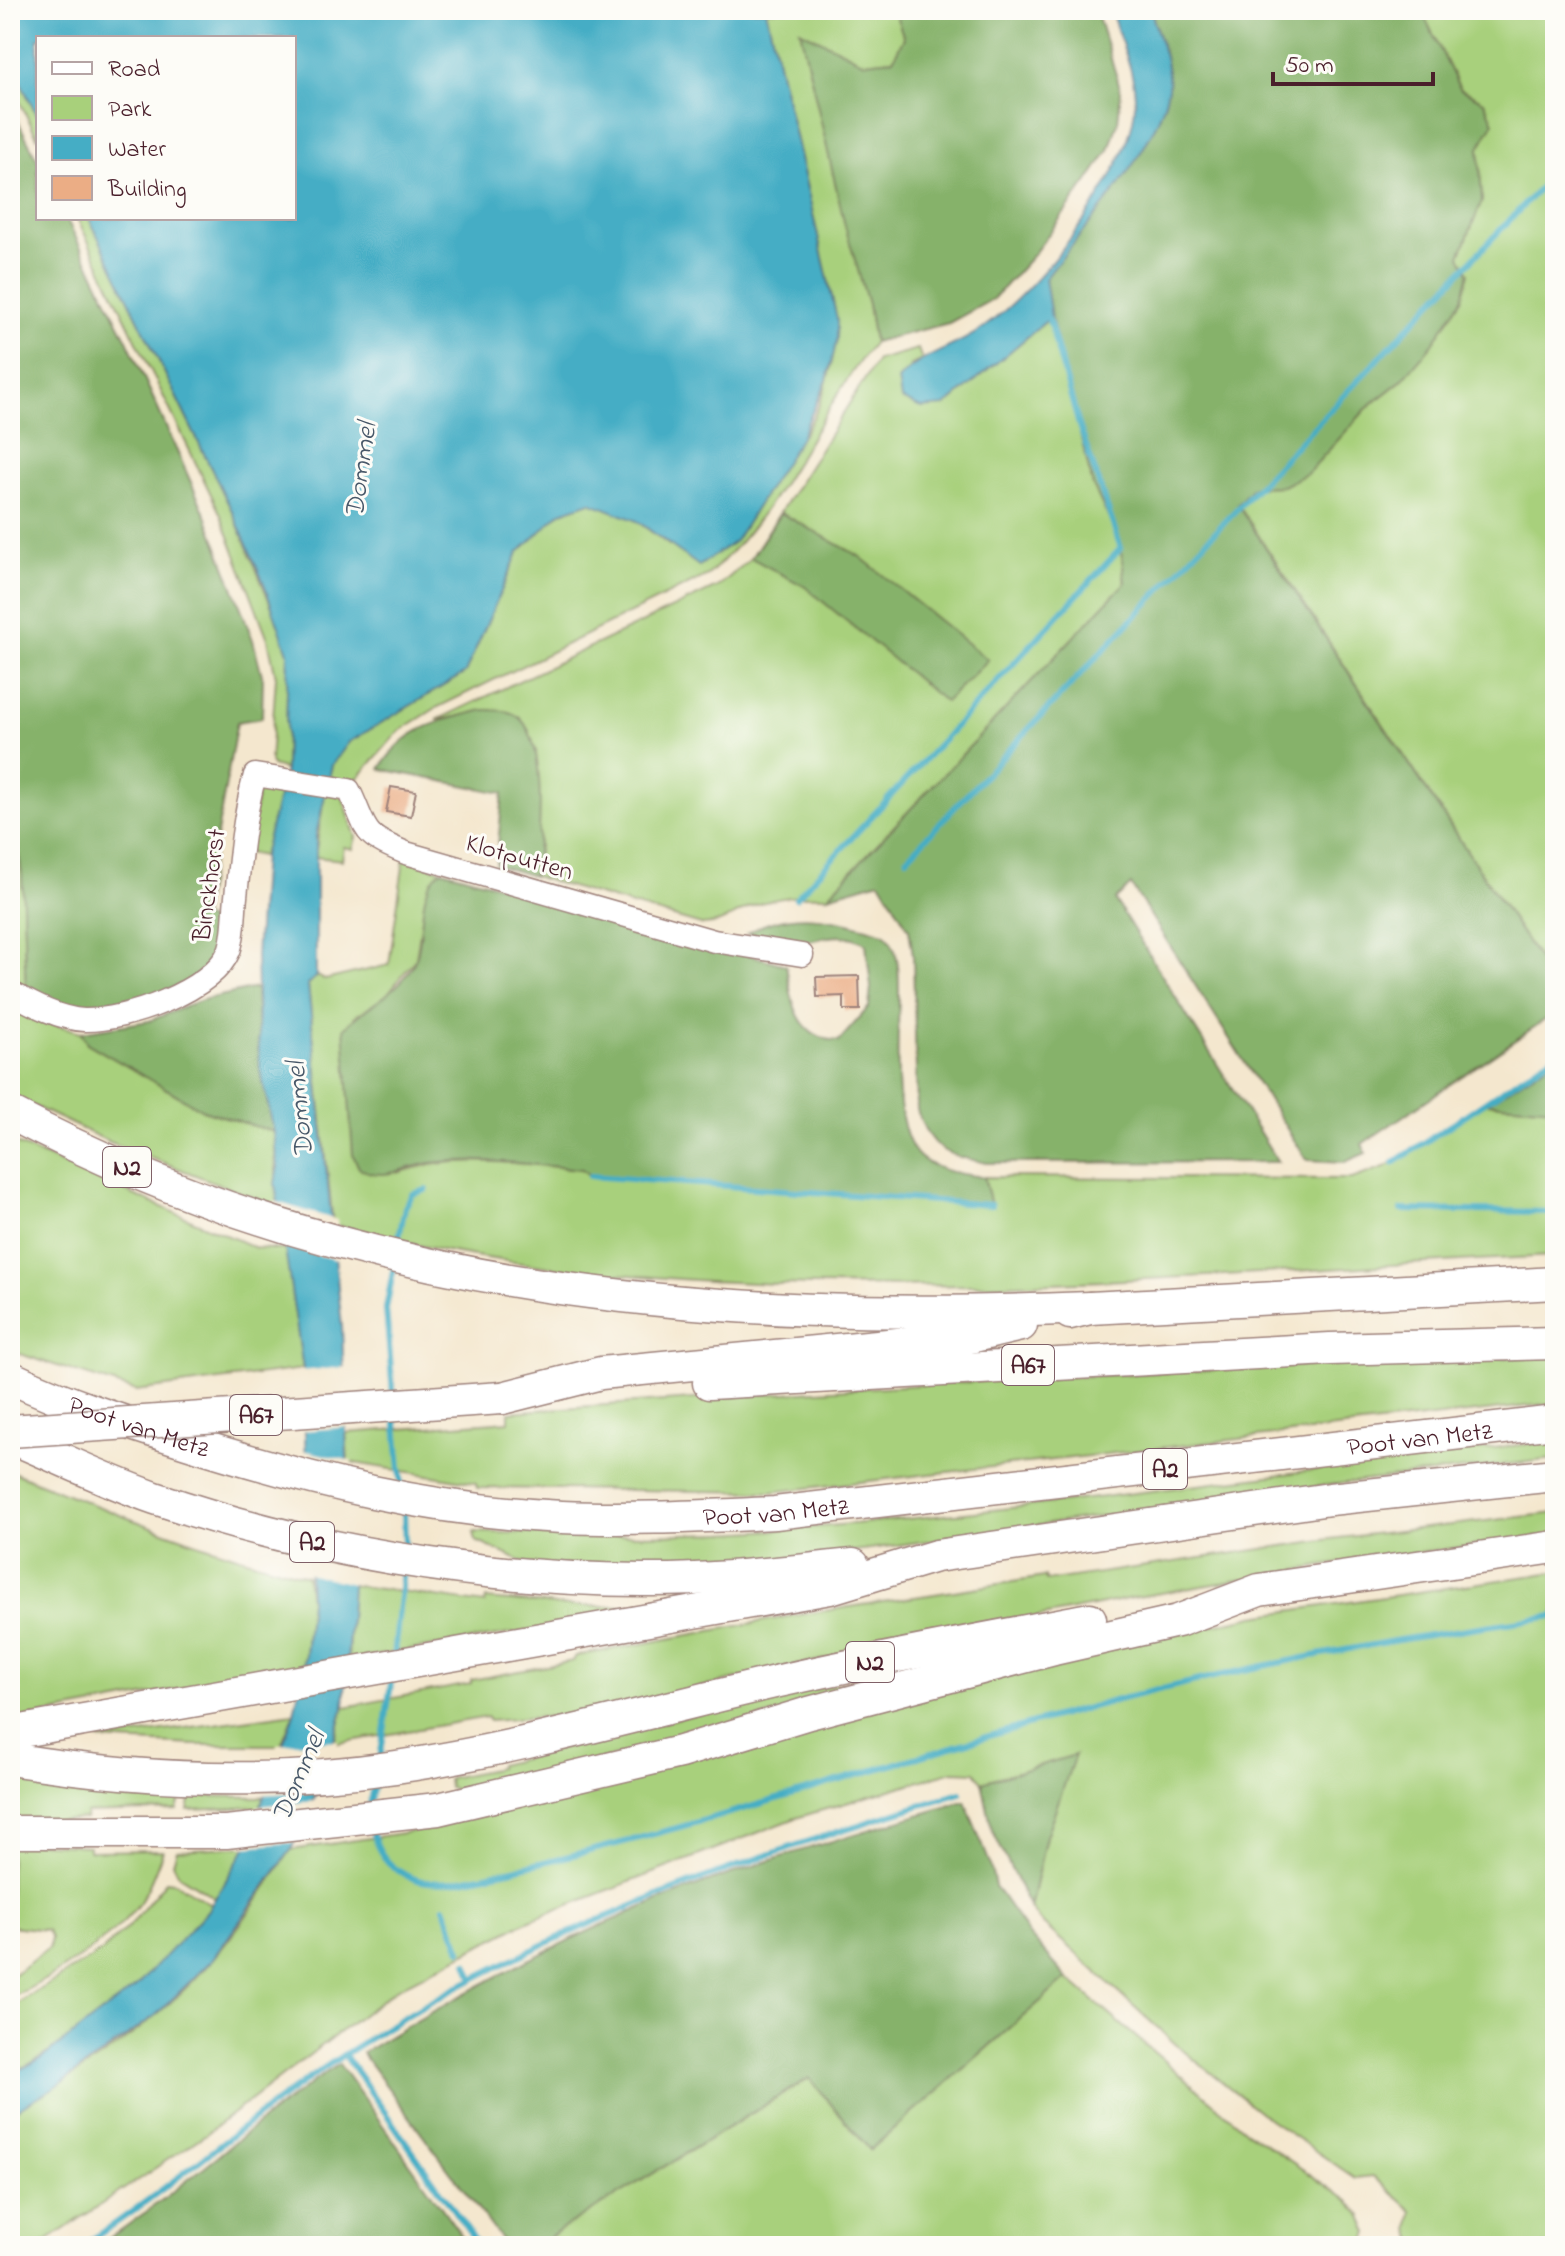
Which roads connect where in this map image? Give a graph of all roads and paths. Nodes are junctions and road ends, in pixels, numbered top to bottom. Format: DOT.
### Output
graph roads {
  1 [pos="263,776"];
  2 [pos="802,955"];
  3 [pos="10,992"];
  4 [pos="10,1113"];
  5 [pos="1555,1283"];
  6 [pos="1090,1308"];
  7 [pos="1555,1343"];
  8 [pos="10,1377"];
  9 [pos="502,1398"];
  10 [pos="1555,1422"];
  11 [pos="10,1434"];
  12 [pos="1555,1475"];
  13 [pos="1555,1547"];
  14 [pos="936,1556"];
  15 [pos="1259,1590"];
  16 [pos="10,1733"];
  17 [pos="10,1759"];
  18 [pos="10,1832"];
  1 -- 2 [label="street, Klotputten"];
  1 -- 3 [label="street, Binckhorst"];
  4 -- 6 [label="highway, N2"];
  5 -- 6 [label="highway, N2"];
  6 -- 9 [label="highway, N2"];
  7 -- 9 [label="highway, A67"];
  8 -- 10 [label="highway, Poot van Metz / A2"];
  9 -- 11 [label="highway, A67, bridge"];
  11 -- 14 [label="highway, A2"];
  12 -- 14 [label="highway, A2"];
  13 -- 15 [label="highway, N2"];
  14 -- 16 [label="highway"];
  15 -- 17 [label="highway, N2"];
  15 -- 18 [label="highway"];
}
